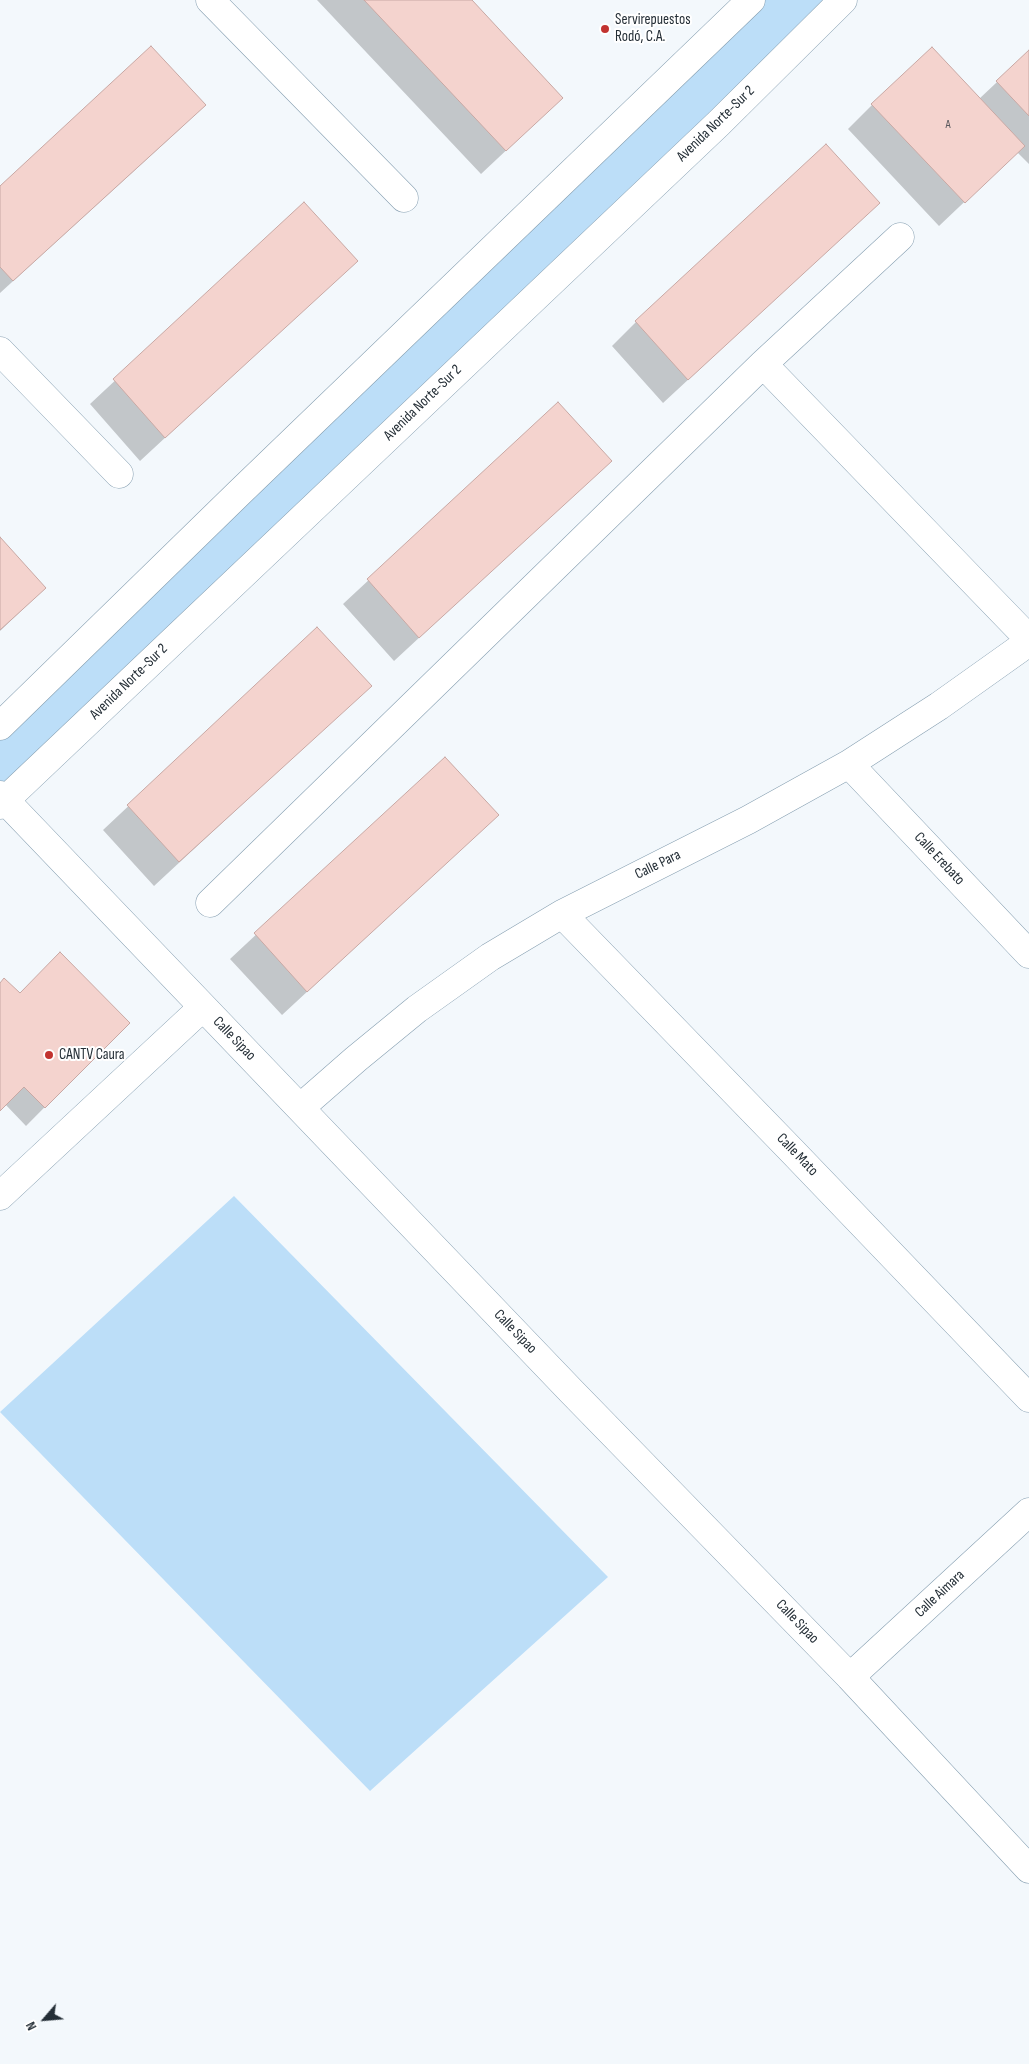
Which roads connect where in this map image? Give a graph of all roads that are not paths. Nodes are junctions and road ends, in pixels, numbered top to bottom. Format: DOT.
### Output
graph roads {
  1 [pos="210,0"];
  2 [pos="751,0"];
  3 [pos="844,0"];
  4 [pos="404,198"];
  5 [pos="900,237"];
  6 [pos="0,351"];
  7 [pos="763,364"];
  8 [pos="119,474"];
  9 [pos="1029,640"];
  10 [pos="0,726"];
  11 [pos="849,764"];
  12 [pos="2,800"];
  13 [pos="210,903"];
  14 [pos="562,914"];
  15 [pos="1029,954"];
  16 [pos="203,1007"];
  17 [pos="300,1108"];
  18 [pos="0,1196"];
  19 [pos="1029,1398"];
  20 [pos="1029,1512"];
  21 [pos="850,1677"];
  22 [pos="1029,1869"];
  1 -- 4 [label="street"];
  2 -- 10 [label="street"];
  3 -- 12 [label="street, Avenida Norte-Sur 2"];
  5 -- 7 [label="street"];
  6 -- 8 [label="street"];
  7 -- 9 [label="street"];
  7 -- 13 [label="street"];
  9 -- 11 [label="street, Calle Para"];
  11 -- 14 [label="street, Calle Para"];
  11 -- 15 [label="street, Calle Erebato"];
  12 -- 16 [label="street, Calle Sipao"];
  14 -- 17 [label="street, Calle Para"];
  14 -- 19 [label="street, Calle Mato"];
  16 -- 17 [label="street, Calle Sipao"];
  16 -- 18 [label="street"];
  17 -- 21 [label="street, Calle Sipao"];
  20 -- 21 [label="street, Calle Aimara"];
  21 -- 22 [label="street, Calle Sipao"];
}
